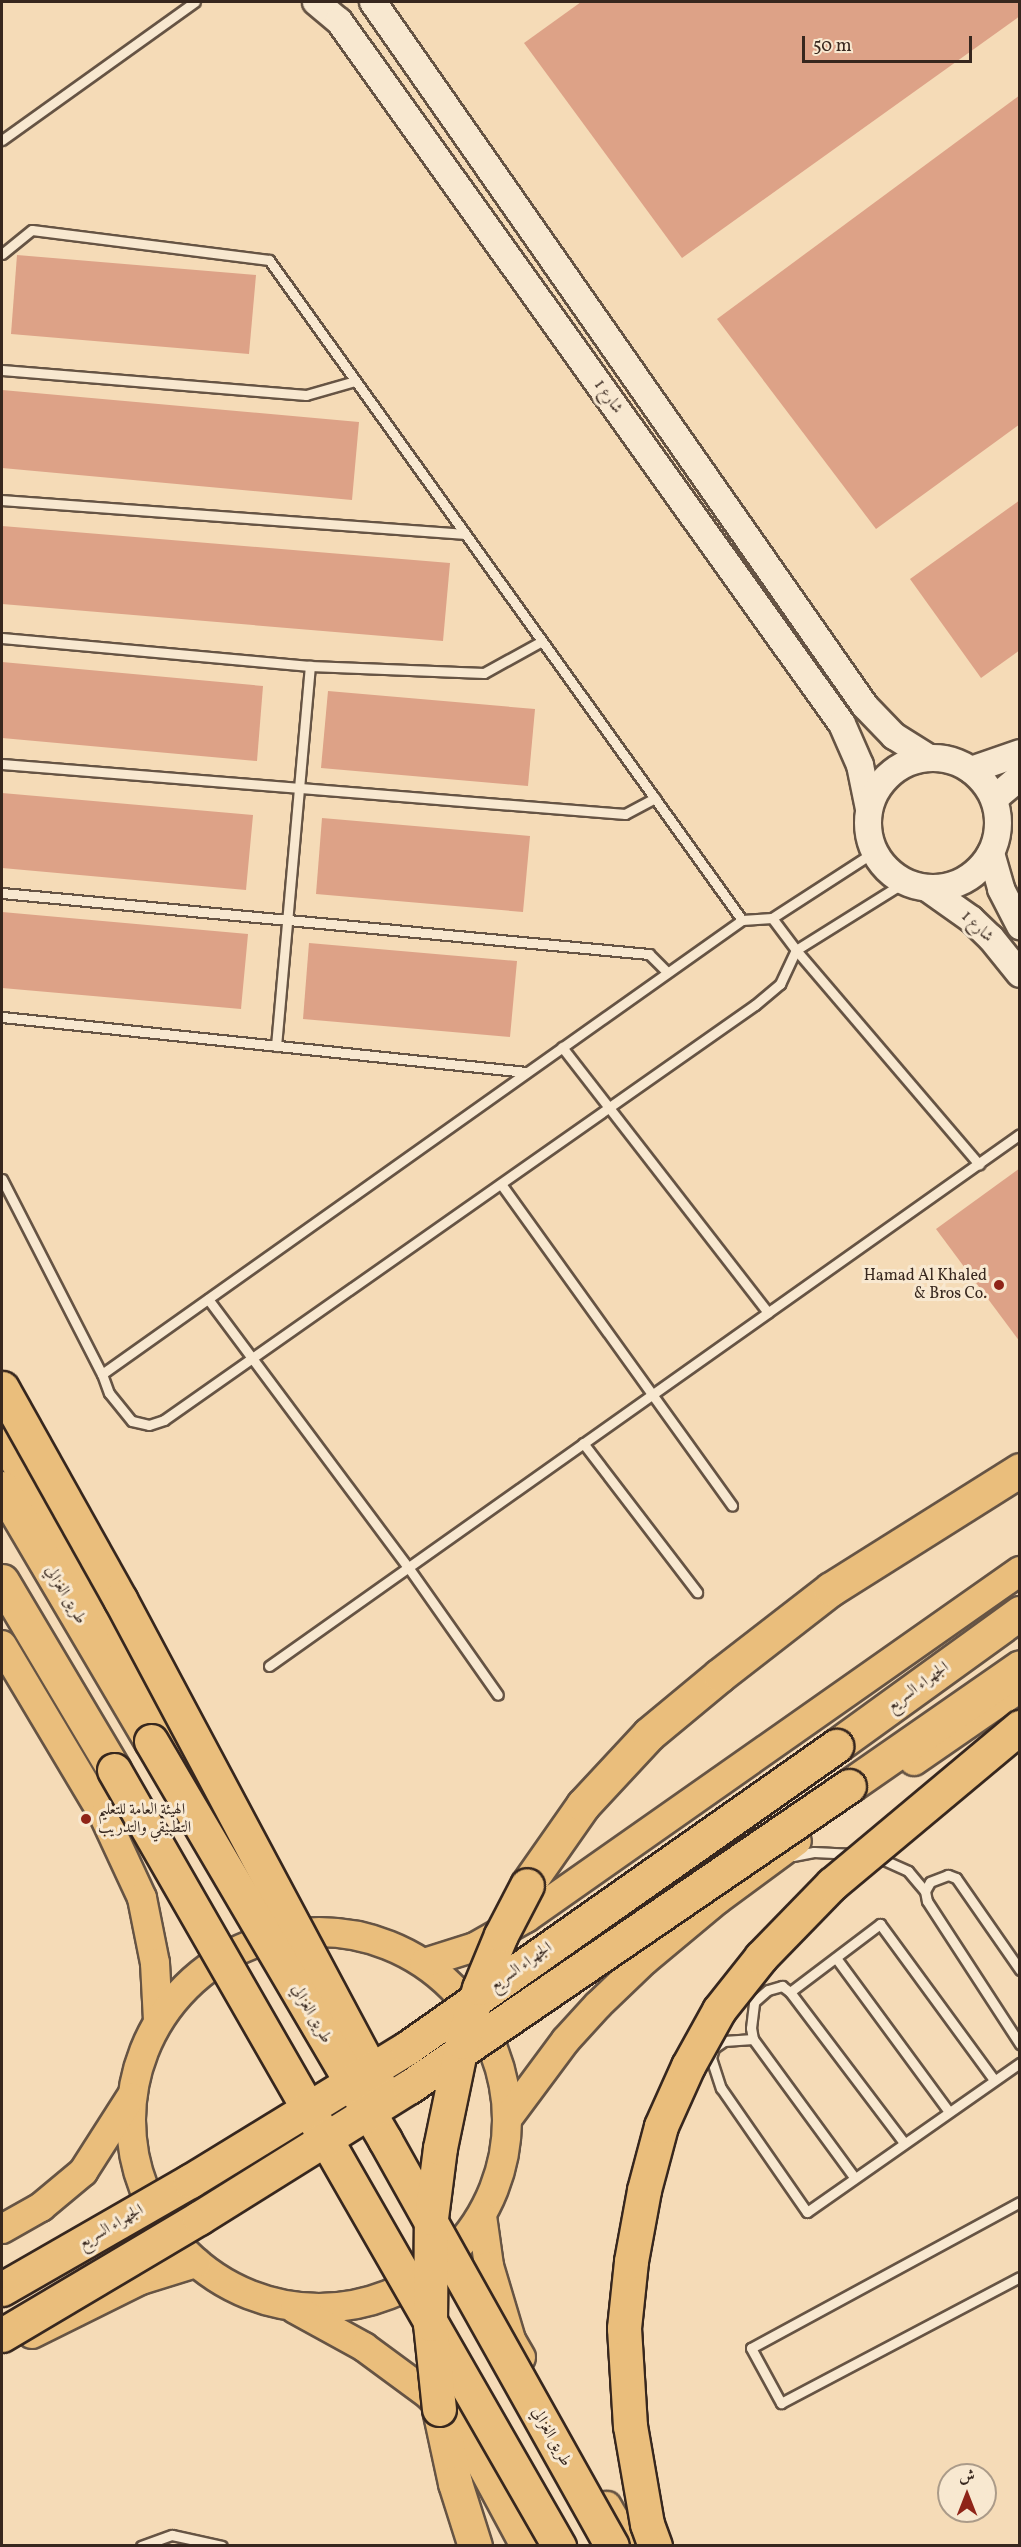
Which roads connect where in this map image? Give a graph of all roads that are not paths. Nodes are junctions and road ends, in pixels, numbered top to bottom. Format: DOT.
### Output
graph roads {
  1 [pos="195,2"];
  2 [pos="316,2"];
  3 [pos="373,2"];
  4 [pos="2,140"];
  5 [pos="2,254"];
  6 [pos="2,370"];
  7 [pos="355,381"];
  8 [pos="2,500"];
  9 [pos="465,534"];
  10 [pos="2,638"];
  11 [pos="542,641"];
  12 [pos="310,666"];
  13 [pos="1020,753"];
  14 [pos="929,758"];
  15 [pos="2,764"];
  16 [pos="971,770"];
  17 [pos="1020,777"];
  18 [pos="300,789"];
  19 [pos="655,798"];
  20 [pos="995,798"];
  21 [pos="869,809"];
  22 [pos="874,852"];
  23 [pos="991,853"];
  24 [pos="916,885"];
  25 [pos="2,893"];
  26 [pos="772,918"];
  27 [pos="289,920"];
  28 [pos="742,920"];
  29 [pos="1020,926"];
  30 [pos="795,950"];
  31 [pos="667,972"];
  32 [pos="1020,974"];
  33 [pos="2,1017"];
  34 [pos="276,1046"];
  35 [pos="562,1047"];
  36 [pos="526,1072"];
  37 [pos="609,1108"];
  38 [pos="1020,1134"];
  39 [pos="979,1164"];
  40 [pos="2,1179"];
  41 [pos="501,1184"];
  42 [pos="208,1299"];
  43 [pos="768,1313"];
  44 [pos="251,1359"];
  45 [pos="102,1374"];
  46 [pos="2,1388"];
  47 [pos="652,1395"];
  48 [pos="2,1440"];
  49 [pos="583,1443"];
  50 [pos="1020,1470"];
  51 [pos="2,1488"];
  52 [pos="732,1506"];
  53 [pos="408,1567"];
  54 [pos="1020,1571"];
  55 [pos="2,1581"];
  56 [pos="697,1592"];
  57 [pos="1020,1613"];
  58 [pos="2,1645"];
  59 [pos="268,1666"];
  60 [pos="1020,1667"];
  61 [pos="1020,1688"];
  62 [pos="498,1695"];
  63 [pos="1020,1727"];
  64 [pos="770,1860"];
  65 [pos="925,1891"];
  66 [pos="329,1932"];
  67 [pos="836,1958"];
  68 [pos="424,1963"];
  69 [pos="1020,1970"];
  70 [pos="790,1992"];
  71 [pos="158,2020"];
  72 [pos="753,2039"];
  73 [pos="1020,2044"];
  74 [pos="1020,2063"];
  75 [pos="994,2080"];
  76 [pos="132,2097"];
  77 [pos="949,2112"];
  78 [pos="508,2118"];
  79 [pos="904,2143"];
  80 [pos="854,2177"];
  81 [pos="1020,2202"];
  82 [pos="422,2206"];
  83 [pos="482,2216"];
  84 [pos="2,2229"];
  85 [pos="196,2263"];
  86 [pos="1020,2277"];
  87 [pos="2,2289"];
  88 [pos="288,2306"];
  89 [pos="2,2335"];
  90 [pos="2,2350"];
  91 [pos="141,2546"];
  92 [pos="222,2546"];
  93 [pos="475,2546"];
  94 [pos="525,2546"];
  95 [pos="559,2546"];
  96 [pos="612,2546"];
  97 [pos="630,2546"];
  98 [pos="655,2546"];
  1 -- 4 [label="lane"];
  2 -- 21 [label="street, شارع 1"];
  3 -- 14 [label="street, شارع 1"];
  5 -- 7 [label="lane"];
  6 -- 7 [label="lane"];
  7 -- 9 [label="lane"];
  8 -- 9 [label="lane"];
  9 -- 11 [label="lane"];
  10 -- 12 [label="lane"];
  11 -- 12 [label="lane"];
  11 -- 19 [label="lane"];
  12 -- 18 [label="lane"];
  13 -- 16 [label="street"];
  14 -- 16 [label="street"];
  14 -- 21 [label="street"];
  15 -- 18 [label="lane"];
  16 -- 20 [label="street"];
  17 -- 20 [label="street"];
  18 -- 19 [label="lane"];
  18 -- 27 [label="lane"];
  19 -- 28 [label="lane"];
  20 -- 23 [label="street"];
  21 -- 22 [label="street"];
  22 -- 24 [label="street"];
  22 -- 26 [label="lane"];
  23 -- 24 [label="street"];
  23 -- 29 [label="street, شارع 1"];
  24 -- 30 [label="lane"];
  24 -- 32 [label="street, شارع 1"];
  25 -- 27 [label="lane"];
  26 -- 28 [label="lane"];
  26 -- 30 [label="lane"];
  27 -- 31 [label="lane"];
  27 -- 34 [label="lane"];
  28 -- 31 [label="lane"];
  30 -- 37 [label="lane"];
  30 -- 39 [label="lane"];
  31 -- 35 [label="lane"];
  33 -- 34 [label="lane"];
  34 -- 36 [label="lane"];
  35 -- 36 [label="lane"];
  35 -- 37 [label="lane"];
  36 -- 42 [label="lane"];
  37 -- 41 [label="lane"];
  37 -- 43 [label="lane"];
  38 -- 39 [label="lane"];
  39 -- 43 [label="lane"];
  40 -- 45 [label="lane"];
  41 -- 44 [label="lane"];
  41 -- 47 [label="lane"];
  42 -- 44 [label="lane"];
  42 -- 45 [label="lane"];
  43 -- 47 [label="lane"];
  44 -- 45 [label="lane"];
  44 -- 53 [label="lane"];
  46 -- 82 [label="highway, bridge"];
  47 -- 49 [label="lane"];
  47 -- 52 [label="lane"];
  48 -- 66 [label="main road, طريق الغزالي"];
  49 -- 53 [label="lane"];
  49 -- 56 [label="lane"];
  50 -- 93 [label="highway, bridge"];
  51 -- 82 [label="highway, طريق الغزالي, bridge"];
  53 -- 59 [label="lane"];
  53 -- 62 [label="lane"];
  54 -- 68 [label="main road"];
  55 -- 95 [label="highway, bridge"];
  57 -- 87 [label="highway, الجهراء السريع, bridge"];
  58 -- 71 [label="main road"];
  60 -- 89 [label="highway, bridge"];
  61 -- 64 [label="main road"];
  63 -- 98 [label="highway, bridge"];
  64 -- 65 [label="lane"];
  64 -- 78 [label="main road"];
  65 -- 69 [label="lane"];
  65 -- 73 [label="lane"];
  66 -- 68 [label="main road"];
  66 -- 71 [label="main road"];
  67 -- 70 [label="lane"];
  67 -- 75 [label="lane"];
  67 -- 77 [label="lane"];
  68 -- 78 [label="main road"];
  70 -- 72 [label="lane"];
  70 -- 79 [label="lane"];
  71 -- 76 [label="main road"];
  72 -- 80 [label="lane"];
  72 -- 80 [label="lane"];
  74 -- 75 [label="lane"];
  75 -- 77 [label="lane"];
  76 -- 84 [label="main road"];
  76 -- 85 [label="main road"];
  77 -- 79 [label="lane"];
  78 -- 83 [label="main road"];
  79 -- 80 [label="lane"];
  81 -- 86 [label="lane"];
  82 -- 96 [label="highway, طريق الغزالي, bridge"];
  83 -- 88 [label="main road"];
  83 -- 97 [label="main road, طريق الغزالي"];
  85 -- 88 [label="main road"];
  85 -- 90 [label="main road"];
  88 -- 94 [label="main road"];
  91 -- 92 [label="lane"];
}
